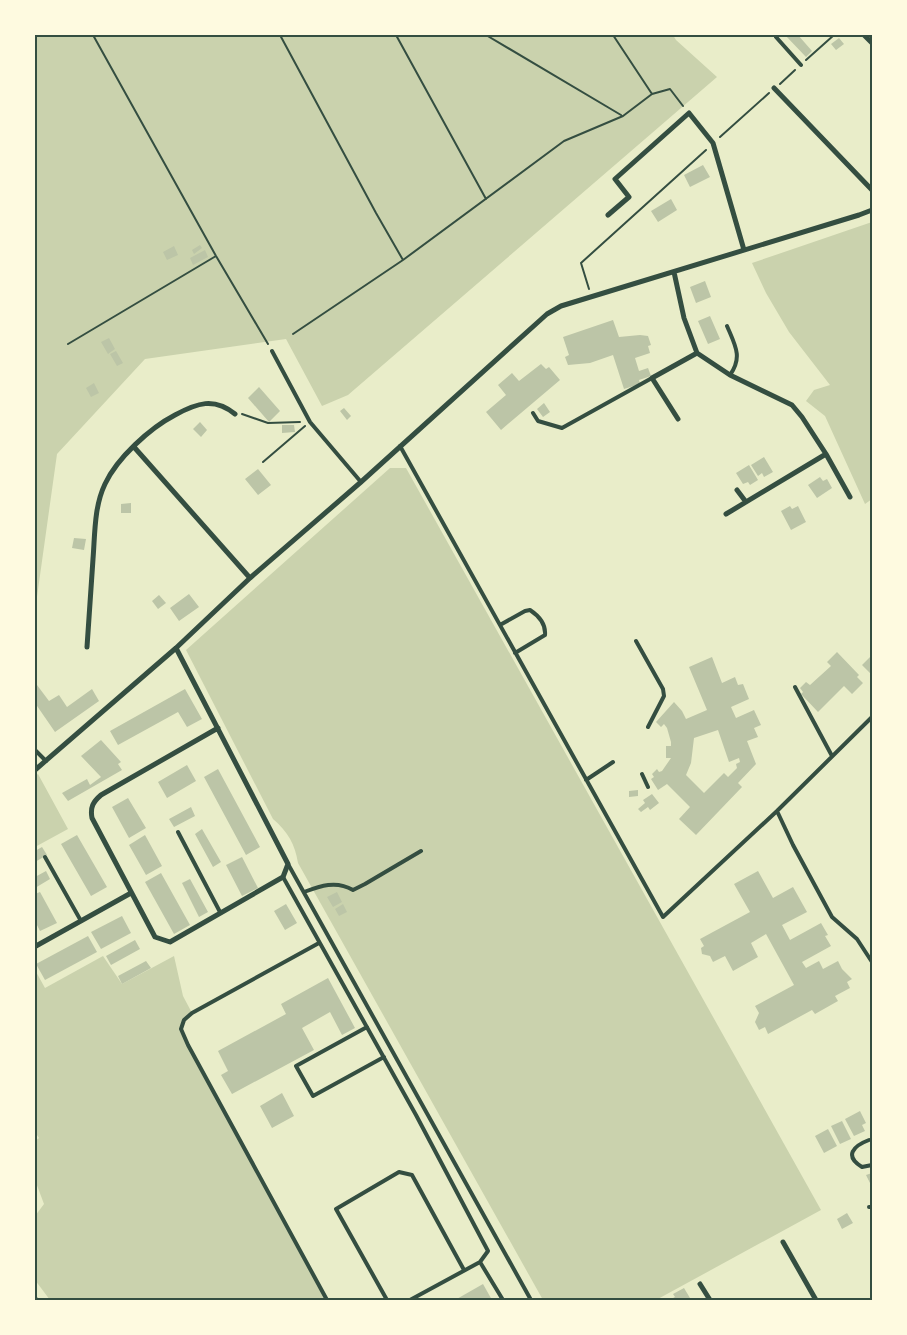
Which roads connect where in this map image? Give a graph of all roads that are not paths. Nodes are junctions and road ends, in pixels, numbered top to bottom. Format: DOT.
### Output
graph roads {
  1 [pos="778,35"];
  2 [pos="864,35"];
  3 [pos="872,43"];
  4 [pos="801,65"];
  5 [pos="774,88"];
  6 [pos="872,190"];
  7 [pos="872,210"];
  8 [pos="608,215"];
  9 [pos="744,250"];
  10 [pos="674,272"];
  11 [pos="727,326"];
  12 [pos="272,351"];
  13 [pos="698,353"];
  14 [pos="730,375"];
  15 [pos="652,378"];
  16 [pos="533,413"];
  17 [pos="235,414"];
  18 [pos="678,419"];
  19 [pos="400,446"];
  20 [pos="134,447"];
  21 [pos="826,454"];
  22 [pos="361,482"];
  23 [pos="737,490"];
  24 [pos="850,497"];
  25 [pos="746,502"];
  26 [pos="726,514"];
  27 [pos="250,578"];
  28 [pos="500,625"];
  29 [pos="636,641"];
  30 [pos="87,647"];
  31 [pos="176,648"];
  32 [pos="516,653"];
  33 [pos="795,687"];
  34 [pos="872,716"];
  35 [pos="648,727"];
  36 [pos="218,728"];
  37 [pos="35,750"];
  38 [pos="832,756"];
  39 [pos="46,761"];
  40 [pos="613,762"];
  41 [pos="35,770"];
  42 [pos="642,774"];
  43 [pos="586,780"];
  44 [pos="648,787"];
  45 [pos="777,812"];
  46 [pos="178,832"];
  47 [pos="421,851"];
  48 [pos="45,857"];
  49 [pos="288,864"];
  50 [pos="283,877"];
  51 [pos="304,892"];
  52 [pos="131,893"];
  53 [pos="220,912"];
  54 [pos="81,921"];
  55 [pos="319,943"];
  56 [pos="36,946"];
  57 [pos="872,962"];
  58 [pos="367,1027"];
  59 [pos="384,1057"];
  60 [pos="869,1140"];
  61 [pos="872,1165"];
  62 [pos="783,1242"];
  63 [pos="480,1262"];
  64 [pos="464,1270"];
  65 [pos="700,1284"];
  66 [pos="327,1300"];
  67 [pos="387,1300"];
  68 [pos="410,1300"];
  69 [pos="503,1300"];
  70 [pos="531,1300"];
  71 [pos="710,1300"];
  72 [pos="816,1300"];
  1 -- 4 [label="lane"];
  2 -- 3 [label="street"];
  5 -- 6 [label="street"];
  7 -- 9 [label="street"];
  8 -- 9 [label="street"];
  9 -- 10 [label="street"];
  10 -- 13 [label="street"];
  10 -- 19 [label="street"];
  11 -- 14 [label="lane"];
  12 -- 22 [label="lane"];
  13 -- 14 [label="street"];
  13 -- 15 [label="street"];
  14 -- 21 [label="street"];
  15 -- 16 [label="lane"];
  15 -- 18 [label="street"];
  17 -- 20 [label="street"];
  19 -- 22 [label="street"];
  19 -- 28 [label="lane"];
  20 -- 27 [label="street"];
  20 -- 30 [label="street"];
  21 -- 24 [label="street"];
  21 -- 25 [label="street"];
  22 -- 27 [label="street"];
  23 -- 25 [label="street"];
  25 -- 26 [label="street"];
  27 -- 31 [label="street"];
  28 -- 32 [label="lane"];
  28 -- 32 [label="lane"];
  29 -- 35 [label="lane"];
  31 -- 36 [label="street"];
  31 -- 39 [label="street"];
  32 -- 43 [label="lane"];
  33 -- 38 [label="lane"];
  34 -- 38 [label="lane"];
  36 -- 49 [label="street"];
  36 -- 52 [label="street"];
  37 -- 39 [label="lane"];
  38 -- 45 [label="lane"];
  39 -- 41 [label="street"];
  40 -- 43 [label="lane"];
  42 -- 44 [label="lane"];
  43 -- 45 [label="lane"];
  45 -- 57 [label="lane"];
  46 -- 53 [label="lane"];
  47 -- 51 [label="lane"];
  48 -- 54 [label="lane"];
  49 -- 50 [label="street"];
  49 -- 51 [label="lane"];
  50 -- 53 [label="street"];
  50 -- 55 [label="lane"];
  51 -- 70 [label="lane"];
  52 -- 53 [label="street"];
  52 -- 54 [label="street"];
  54 -- 56 [label="street"];
  55 -- 58 [label="lane"];
  55 -- 66 [label="lane"];
  58 -- 59 [label="lane"];
  58 -- 59 [label="lane"];
  59 -- 63 [label="lane"];
  60 -- 61 [label="lane"];
  62 -- 72 [label="street"];
  63 -- 64 [label="lane"];
  63 -- 69 [label="lane"];
  64 -- 67 [label="lane"];
  64 -- 68 [label="lane"];
  65 -- 71 [label="street"];
}
